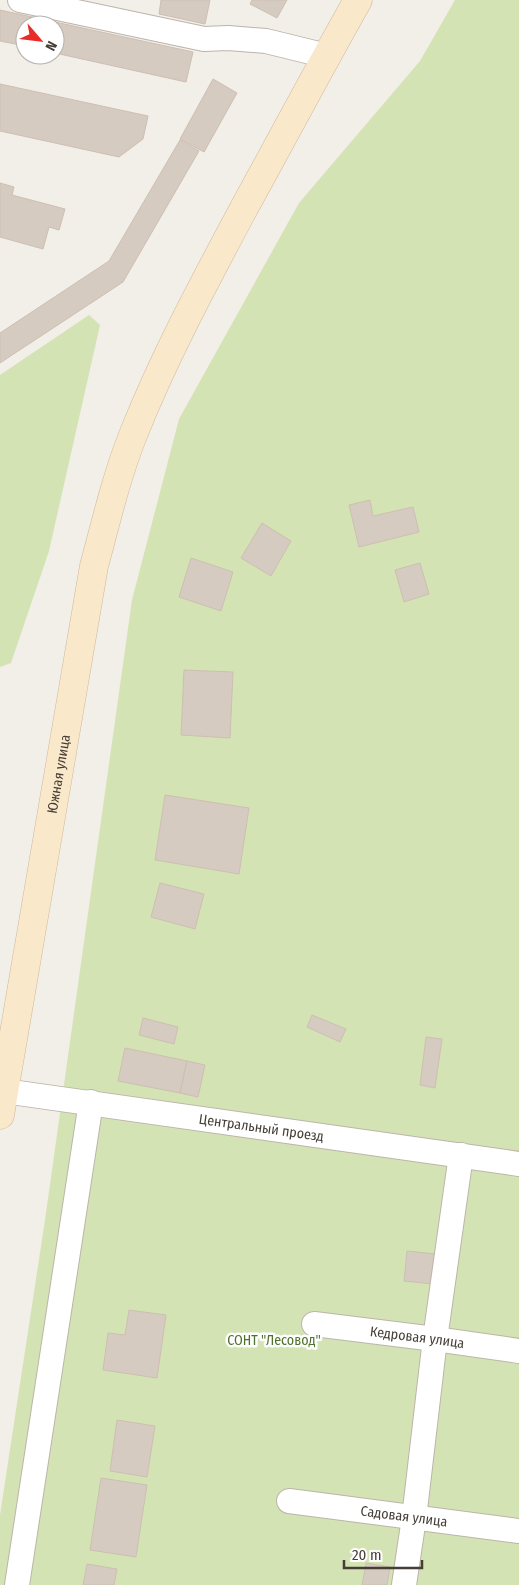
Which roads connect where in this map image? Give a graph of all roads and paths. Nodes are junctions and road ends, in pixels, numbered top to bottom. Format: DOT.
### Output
graph roads {
  1 [pos="20,0"];
  2 [pos="358,0"];
  3 [pos="326,56"];
  4 [pos="90,1102"];
  5 [pos="2,1103"];
  6 [pos="461,1155"];
  7 [pos="519,1164"];
  8 [pos="314,1324"];
  9 [pos="434,1339"];
  10 [pos="519,1351"];
  11 [pos="289,1501"];
  12 [pos="414,1518"];
  13 [pos="519,1531"];
  14 [pos="17,1585"];
  15 [pos="404,1585"];
  1 -- 3 [label="street"];
  2 -- 3 [label="main road, Южная улица"];
  3 -- 5 [label="main road, Южная улица"];
  4 -- 5 [label="street, Центральный проезд"];
  4 -- 6 [label="street, Центральный проезд"];
  4 -- 14 [label="street"];
  6 -- 7 [label="street, Центральный проезд"];
  6 -- 9 [label="street"];
  8 -- 9 [label="street, Кедровая улица"];
  9 -- 10 [label="street, Кедровая улица"];
  9 -- 12 [label="street"];
  11 -- 12 [label="street, Садовая улица"];
  12 -- 13 [label="street, Садовая улица"];
  12 -- 15 [label="street"];
}
